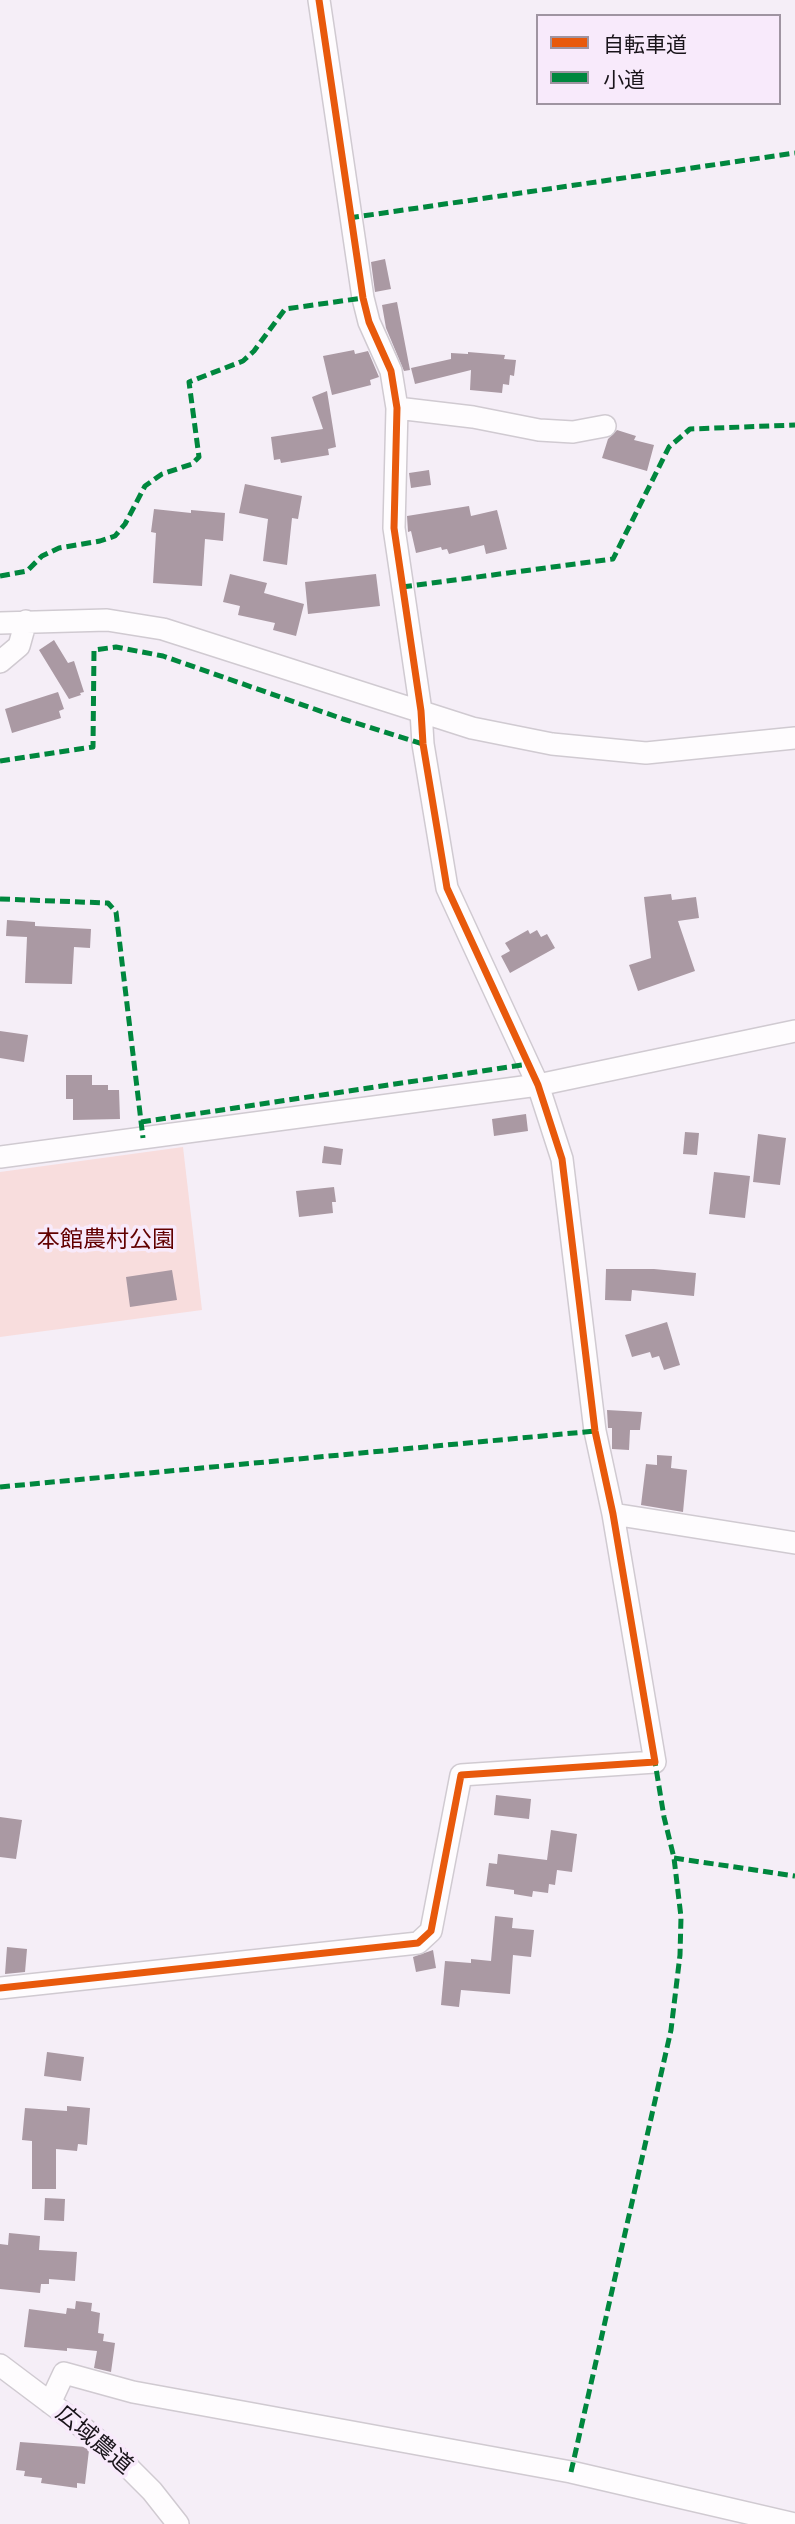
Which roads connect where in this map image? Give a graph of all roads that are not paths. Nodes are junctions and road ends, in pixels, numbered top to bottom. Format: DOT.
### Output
graph roads {
  1 [pos="319,0"];
  2 [pos="397,408"];
  3 [pos="605,426"];
  4 [pos="26,621"];
  5 [pos="0,622"];
  6 [pos="0,662"];
  7 [pos="421,711"];
  8 [pos="795,738"];
  9 [pos="795,1031"];
  10 [pos="538,1085"];
  11 [pos="0,1157"];
  12 [pos="613,1514"];
  13 [pos="795,1543"];
  14 [pos="0,1988"];
  15 [pos="0,2365"];
  16 [pos="50,2403"];
  17 [pos="178,2524"];
  18 [pos="795,2524"];
  1 -- 2 [label="street"];
  2 -- 3 [label="street"];
  2 -- 7 [label="street"];
  4 -- 5 [label="street"];
  4 -- 6 [label="street"];
  4 -- 7 [label="street"];
  7 -- 8 [label="street"];
  7 -- 10 [label="street"];
  9 -- 10 [label="street"];
  10 -- 11 [label="street"];
  10 -- 12 [label="street"];
  12 -- 13 [label="street"];
  12 -- 14 [label="street"];
  15 -- 16 [label="street, 広域農道"];
  16 -- 17 [label="street, 広域農道"];
  16 -- 18 [label="street"];
}
